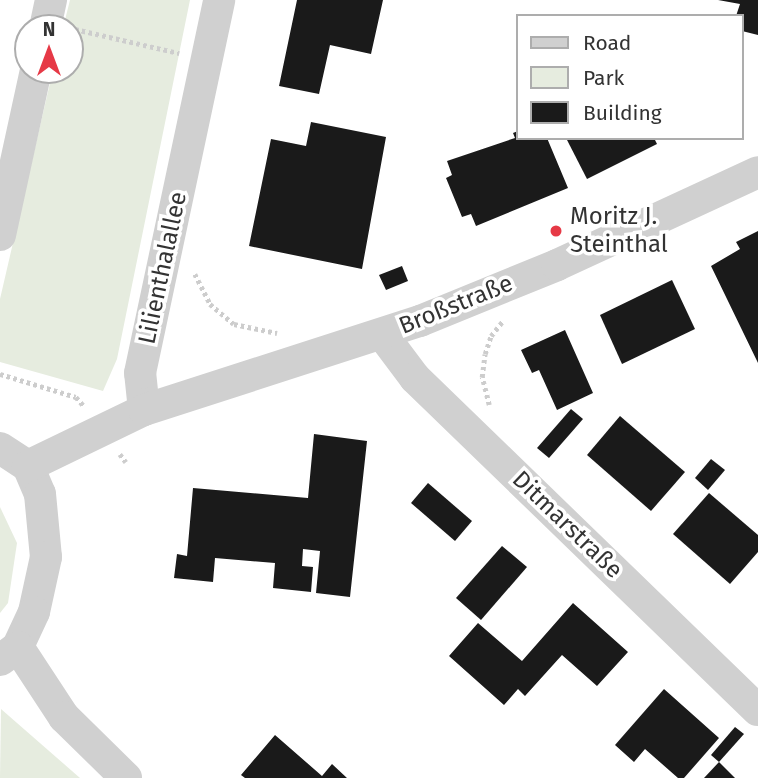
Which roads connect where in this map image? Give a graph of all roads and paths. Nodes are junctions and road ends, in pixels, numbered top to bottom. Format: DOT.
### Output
graph roads {
  1 [pos="219,0"];
  2 [pos="84,27"];
  3 [pos="179,54"];
  4 [pos="33,84"];
  5 [pos="758,172"];
  6 [pos="0,235"];
  7 [pos="191,261"];
  8 [pos="507,317"];
  9 [pos="284,333"];
  10 [pos="382,334"];
  11 [pos="491,408"];
  12 [pos="144,410"];
  13 [pos="0,447"];
  14 [pos="28,466"];
  15 [pos="9,654"];
  16 [pos="758,710"];
  17 [pos="126,778"];
  1 -- 12 [label="street, Lilienthalallee"];
  2 -- 3 [label="path"];
  4 -- 6 [label="street"];
  5 -- 10 [label="street, Broßstraße"];
  7 -- 9 [label="path"];
  8 -- 11 [label="path"];
  10 -- 12 [label="street, Broßstraße"];
  10 -- 16 [label="street, Ditmarstraße"];
  12 -- 14 [label="street"];
  13 -- 14 [label="street"];
  14 -- 15 [label="street"];
  15 -- 17 [label="street"];
}
